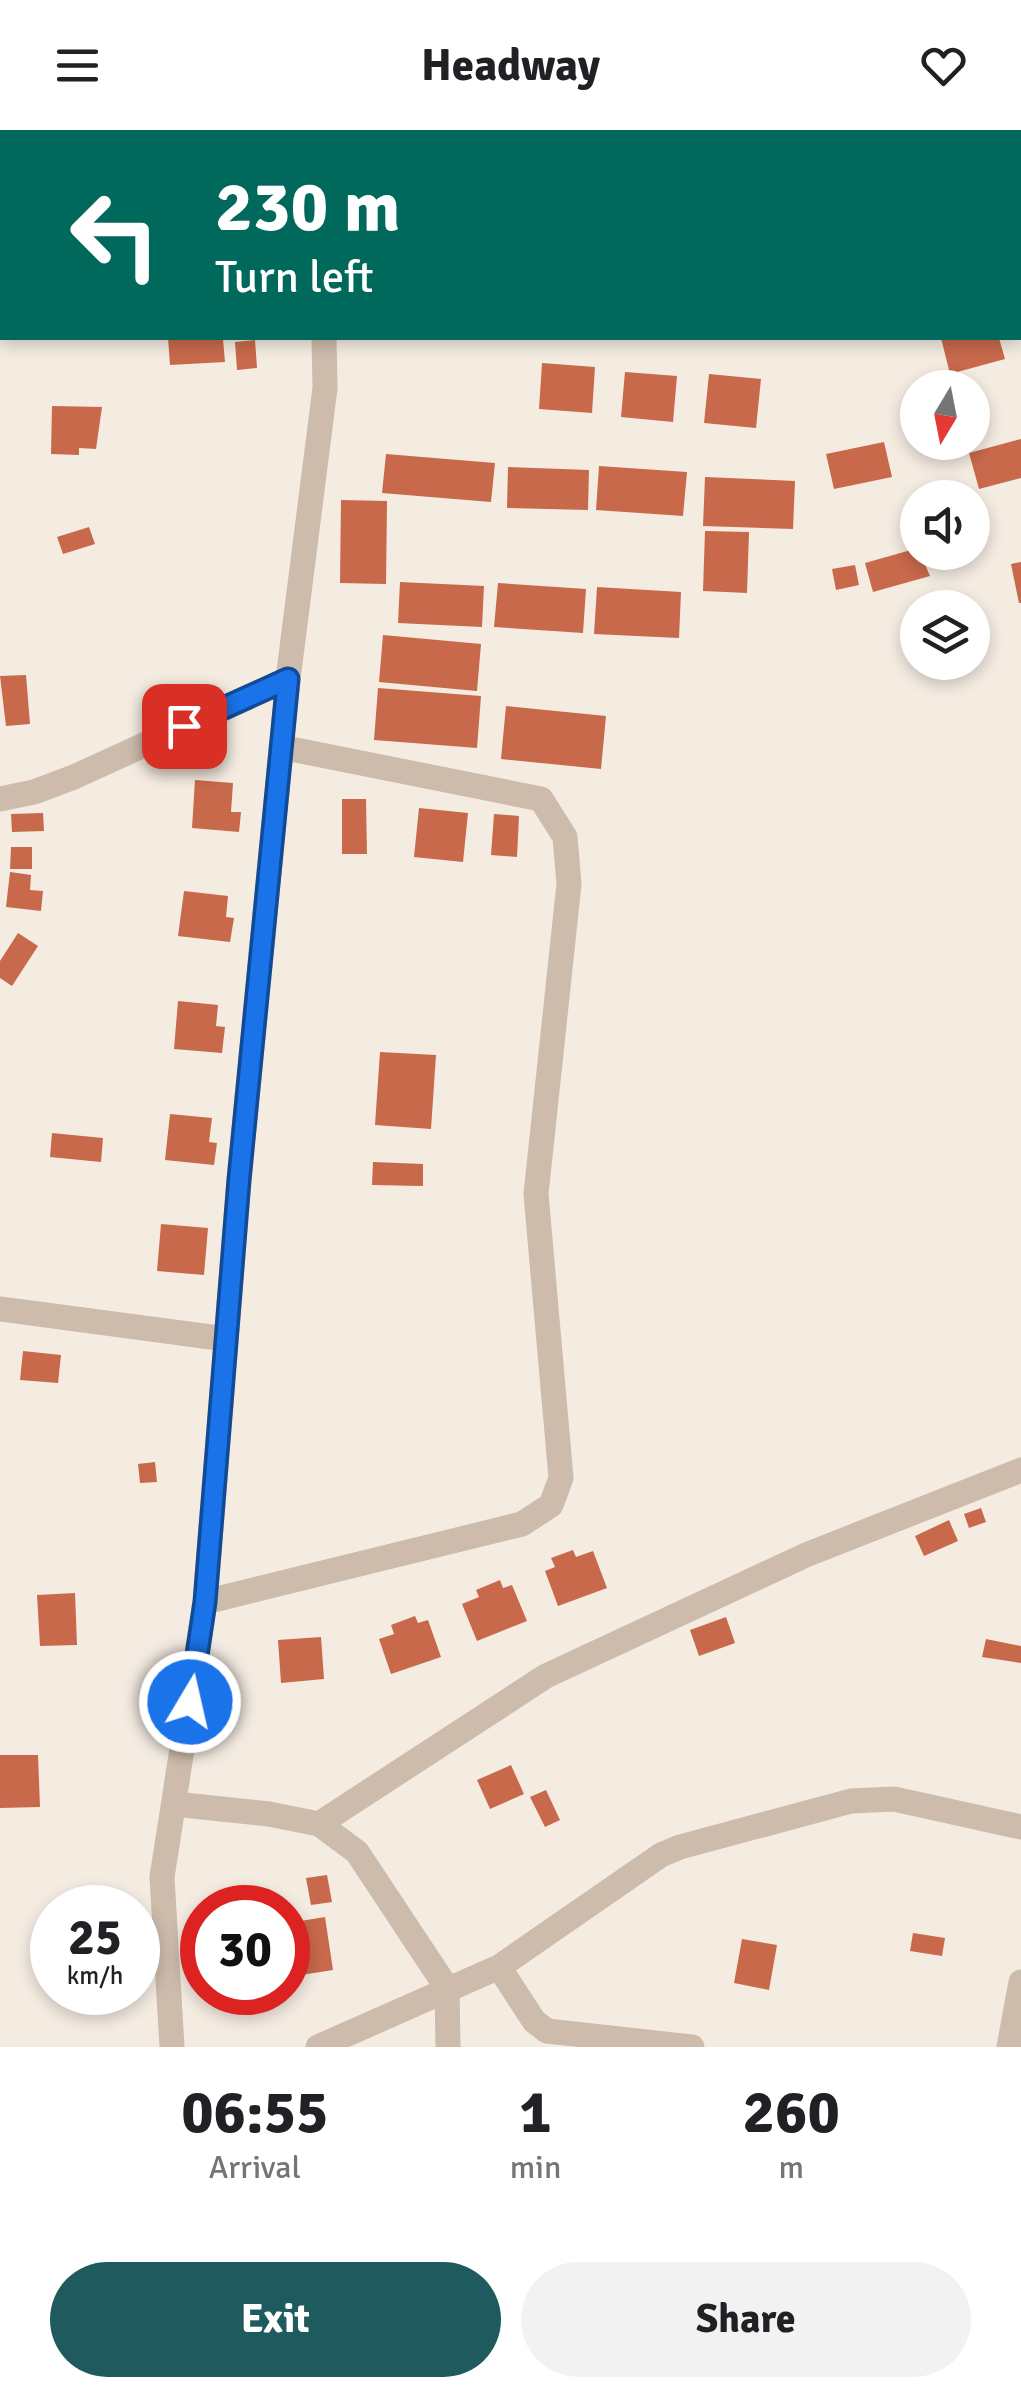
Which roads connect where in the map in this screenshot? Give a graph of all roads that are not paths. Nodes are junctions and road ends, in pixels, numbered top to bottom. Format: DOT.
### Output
graph roads {
  1 [pos="324,340"];
  2 [pos="288,679"];
  3 [pos="281,747"];
  4 [pos="0,799"];
  5 [pos="0,1309"];
  6 [pos="226,1339"];
  7 [pos="1021,1470"];
  8 [pos="205,1602"];
  9 [pos="174,1804"];
  10 [pos="319,1824"];
  11 [pos="1021,1827"];
  12 [pos="499,1967"];
  13 [pos="448,1988"];
  14 [pos="1019,1995"];
  15 [pos="172,2047"];
  16 [pos="318,2047"];
  17 [pos="448,2047"];
  18 [pos="692,2047"];
  19 [pos="1009,2047"];
  1 -- 2 [label="street"];
  2 -- 3 [label="street"];
  2 -- 4 [label="street"];
  3 -- 6 [label="street"];
  3 -- 8 [label="street"];
  5 -- 6 [label="street"];
  6 -- 8 [label="street"];
  7 -- 10 [label="street"];
  8 -- 9 [label="street"];
  9 -- 10 [label="street"];
  9 -- 15 [label="street"];
  10 -- 13 [label="street"];
  11 -- 12 [label="street"];
  12 -- 13 [label="street"];
  12 -- 18 [label="street"];
  13 -- 16 [label="street"];
  13 -- 17 [label="street"];
  14 -- 19 [label="street"];
}
